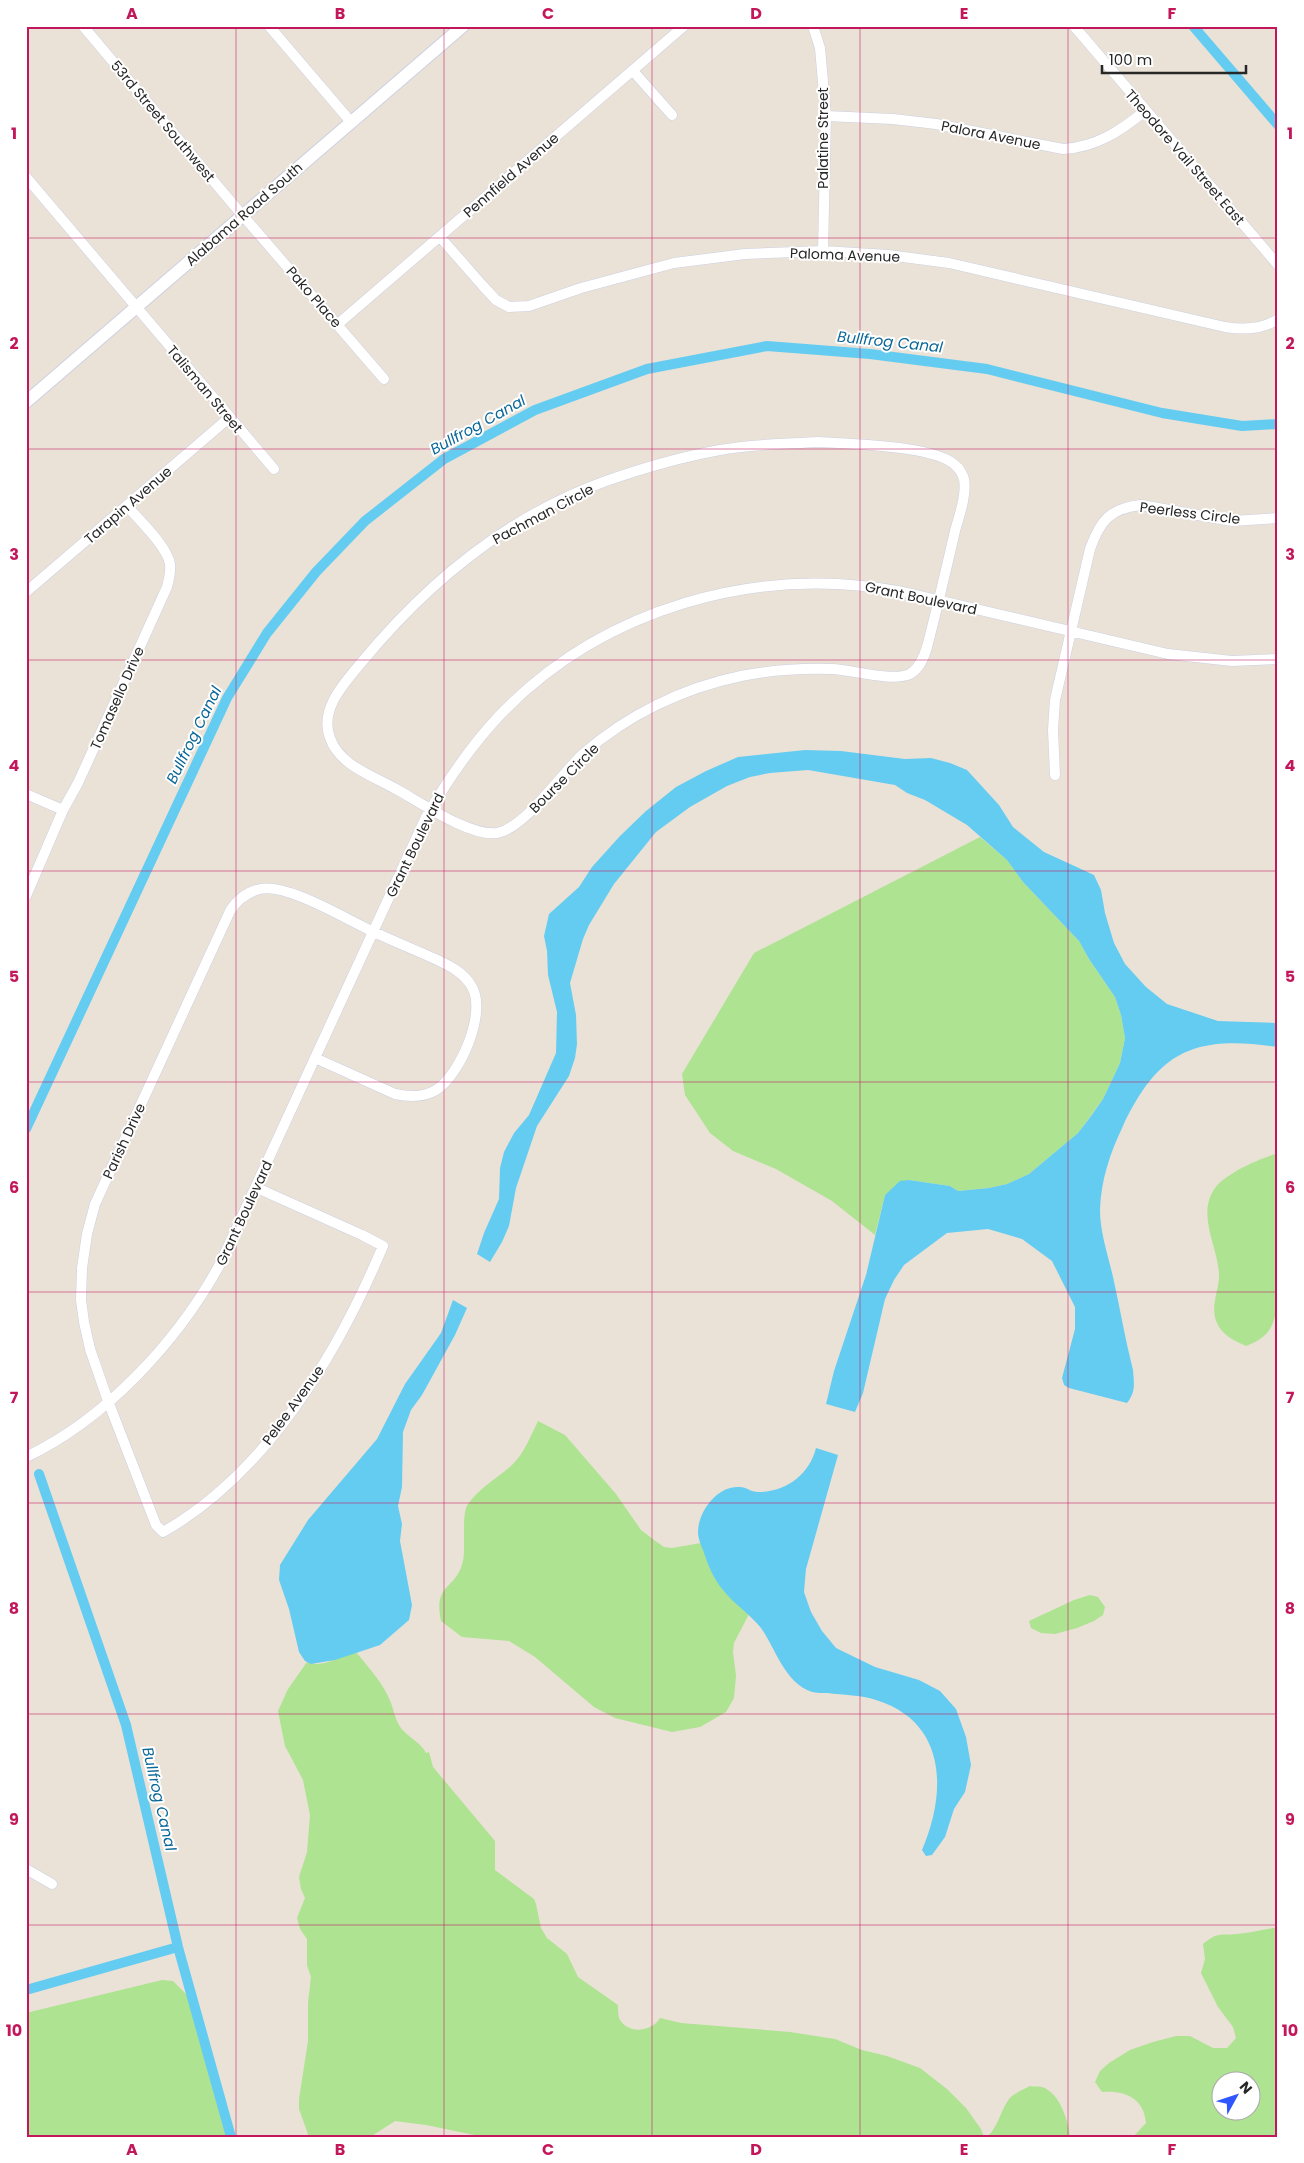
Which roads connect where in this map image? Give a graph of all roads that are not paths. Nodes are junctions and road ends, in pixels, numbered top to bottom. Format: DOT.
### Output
graph roads {
  1 [pos="83,26"];
  2 [pos="269,26"];
  3 [pos="684,26"];
  4 [pos="813,26"];
  5 [pos="1074,26"];
  6 [pos="460,27"];
  7 [pos="633,71"];
  8 [pos="1145,111"];
  9 [pos="672,115"];
  10 [pos="826,116"];
  11 [pos="351,122"];
  12 [pos="26,177"];
  13 [pos="242,216"];
  14 [pos="440,237"];
  15 [pos="823,251"];
  16 [pos="1278,265"];
  17 [pos="136,308"];
  18 [pos="1277,320"];
  19 [pos="338,324"];
  20 [pos="384,379"];
  21 [pos="28,398"];
  22 [pos="230,417"];
  23 [pos="274,470"];
  24 [pos="127,506"];
  25 [pos="1278,518"];
  26 [pos="26,592"];
  27 [pos="939,600"];
  28 [pos="1071,632"];
  29 [pos="1278,659"];
  30 [pos="1055,775"];
  31 [pos="26,794"];
  32 [pos="431,808"];
  33 [pos="64,810"];
  34 [pos="26,896"];
  35 [pos="373,932"];
  36 [pos="316,1058"];
  37 [pos="257,1188"];
  38 [pos="108,1400"];
  39 [pos="26,1457"];
  40 [pos="163,1532"];
  41 [pos="26,1869"];
  42 [pos="52,1884"];
  1 -- 13 [label="street, 53rd Street Southwest"];
  2 -- 11 [label="street"];
  3 -- 7 [label="street, Pennfield Avenue"];
  4 -- 10 [label="street, Palatine Street"];
  5 -- 8 [label="street, Theodore Vail Street East"];
  6 -- 11 [label="street, Alabama Road South"];
  7 -- 9 [label="street"];
  7 -- 14 [label="street, Pennfield Avenue"];
  8 -- 10 [label="street, Palora Avenue"];
  8 -- 16 [label="street, Theodore Vail Street East"];
  10 -- 15 [label="street, Palatine Street"];
  11 -- 13 [label="street, Alabama Road South"];
  12 -- 17 [label="street, Talisman Street"];
  13 -- 17 [label="street, Alabama Road South"];
  13 -- 19 [label="street, Pako Place"];
  14 -- 15 [label="street, Paloma Avenue"];
  14 -- 19 [label="street, Pennfield Avenue"];
  15 -- 18 [label="street, Paloma Avenue"];
  17 -- 21 [label="street, Alabama Road South"];
  17 -- 22 [label="street, Talisman Street"];
  19 -- 20 [label="street, Pako Place"];
  22 -- 23 [label="street, Talisman Street"];
  22 -- 24 [label="street, Tarapin Avenue"];
  24 -- 26 [label="street, Tarapin Avenue"];
  24 -- 33 [label="street, Tomasello Drive"];
  25 -- 28 [label="street, Peerless Circle"];
  27 -- 28 [label="street, Grant Boulevard"];
  27 -- 32 [label="street, Grant Boulevard"];
  27 -- 32 [label="street, Bourse Circle"];
  27 -- 32 [label="street, Pachman Circle"];
  28 -- 29 [label="street, Grant Boulevard"];
  28 -- 30 [label="street, Peerless Circle"];
  31 -- 33 [label="street"];
  32 -- 35 [label="street, Grant Boulevard"];
  33 -- 34 [label="street, Tomasello Drive"];
  35 -- 36 [label="street, Grant Boulevard"];
  35 -- 36 [label="street"];
  35 -- 38 [label="street, Parish Drive"];
  36 -- 37 [label="street, Grant Boulevard"];
  37 -- 38 [label="street, Grant Boulevard"];
  37 -- 40 [label="street, Pelee Avenue"];
  38 -- 39 [label="street, Grant Boulevard"];
  38 -- 40 [label="street, Parish Drive"];
  41 -- 42 [label="street"];
}
